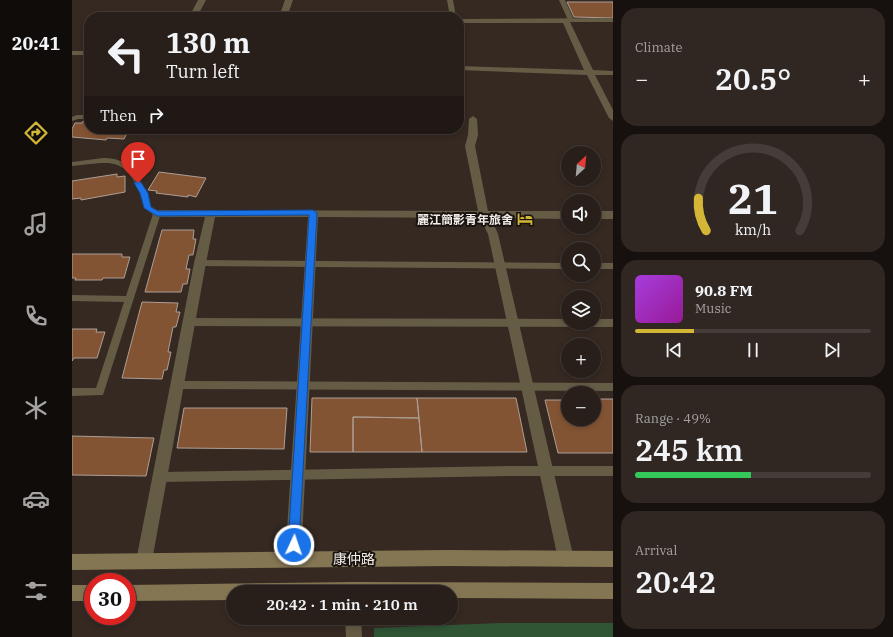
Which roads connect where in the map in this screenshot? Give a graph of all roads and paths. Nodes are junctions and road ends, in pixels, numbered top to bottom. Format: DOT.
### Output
graph roads {
  1 [pos="202,0"];
  2 [pos="289,0"];
  3 [pos="450,0"];
  4 [pos="562,0"];
  5 [pos="196,12"];
  6 [pos="285,12"];
  7 [pos="452,12"];
  8 [pos="569,20"];
  9 [pos="613,20"];
  10 [pos="464,21"];
  11 [pos="72,53"];
  12 [pos="84,53"];
  13 [pos="464,68"];
  14 [pos="590,73"];
  15 [pos="613,73"];
  16 [pos="84,117"];
  17 [pos="613,118"];
  18 [pos="72,119"];
  19 [pos="473,119"];
  20 [pos="72,164"];
  21 [pos="157,213"];
  22 [pos="211,213"];
  23 [pos="313,213"];
  24 [pos="484,215"];
  25 [pos="561,215"];
  26 [pos="601,215"];
  27 [pos="613,216"];
  28 [pos="200,263"];
  29 [pos="310,264"];
  30 [pos="500,265"];
  31 [pos="561,266"];
  32 [pos="601,266"];
  33 [pos="613,266"];
  34 [pos="72,298"];
  35 [pos="129,299"];
  36 [pos="189,322"];
  37 [pos="306,322"];
  38 [pos="513,323"];
  39 [pos="613,323"];
  40 [pos="177,385"];
  41 [pos="303,386"];
  42 [pos="527,386"];
  43 [pos="613,387"];
  44 [pos="72,392"];
  45 [pos="546,471"];
  46 [pos="613,471"];
  47 [pos="298,475"];
  48 [pos="160,477"];
  49 [pos="293,559"];
  50 [pos="566,559"];
  51 [pos="613,559"];
  52 [pos="144,561"];
  53 [pos="72,562"];
  54 [pos="458,591"];
  55 [pos="613,591"];
  56 [pos="226,592"];
  57 [pos="72,593"];
  58 [pos="84,593"];
  59 [pos="136,593"];
  60 [pos="353,625"];
  61 [pos="354,637"];
  1 -- 5 [label="street"];
  2 -- 6 [label="street"];
  3 -- 7 [label="lane"];
  4 -- 8 [label="lane"];
  8 -- 9 [label="street"];
  8 -- 10 [label="street"];
  8 -- 14 [label="street"];
  11 -- 12 [label="street"];
  13 -- 14 [label="street"];
  14 -- 15 [label="street"];
  14 -- 17 [label="street"];
  16 -- 18 [label="lane"];
  19 -- 24 [label="street"];
  20 -- 21 [label="lane"];
  21 -- 22 [label="street"];
  21 -- 35 [label="lane"];
  22 -- 23 [label="street"];
  22 -- 28 [label="street"];
  23 -- 24 [label="street"];
  23 -- 29 [label="street"];
  24 -- 25 [label="street"];
  24 -- 30 [label="street"];
  26 -- 27 [label="street"];
  28 -- 29 [label="lane"];
  28 -- 36 [label="street"];
  29 -- 30 [label="lane"];
  29 -- 37 [label="street"];
  30 -- 31 [label="lane"];
  30 -- 38 [label="street"];
  32 -- 33 [label="lane"];
  34 -- 35 [label="lane"];
  35 -- 44 [label="lane"];
  36 -- 37 [label="lane"];
  36 -- 40 [label="street"];
  37 -- 38 [label="lane"];
  37 -- 41 [label="street"];
  38 -- 39 [label="lane"];
  38 -- 42 [label="street"];
  40 -- 41 [label="lane"];
  40 -- 48 [label="street"];
  41 -- 42 [label="lane"];
  41 -- 47 [label="street"];
  42 -- 43 [label="lane"];
  42 -- 45 [label="street"];
  45 -- 46 [label="lane"];
  45 -- 47 [label="lane"];
  45 -- 50 [label="street"];
  47 -- 48 [label="lane"];
  47 -- 49 [label="street"];
  48 -- 52 [label="street"];
  49 -- 50 [label="main road, 康仲路"];
  49 -- 52 [label="main road, 康仲路"];
  50 -- 51 [label="main road, 康仲路"];
  52 -- 53 [label="main road, 康仲路"];
  54 -- 55 [label="main road"];
  56 -- 59 [label="main road"];
  57 -- 58 [label="main road"];
  60 -- 61 [label="street"];
}
